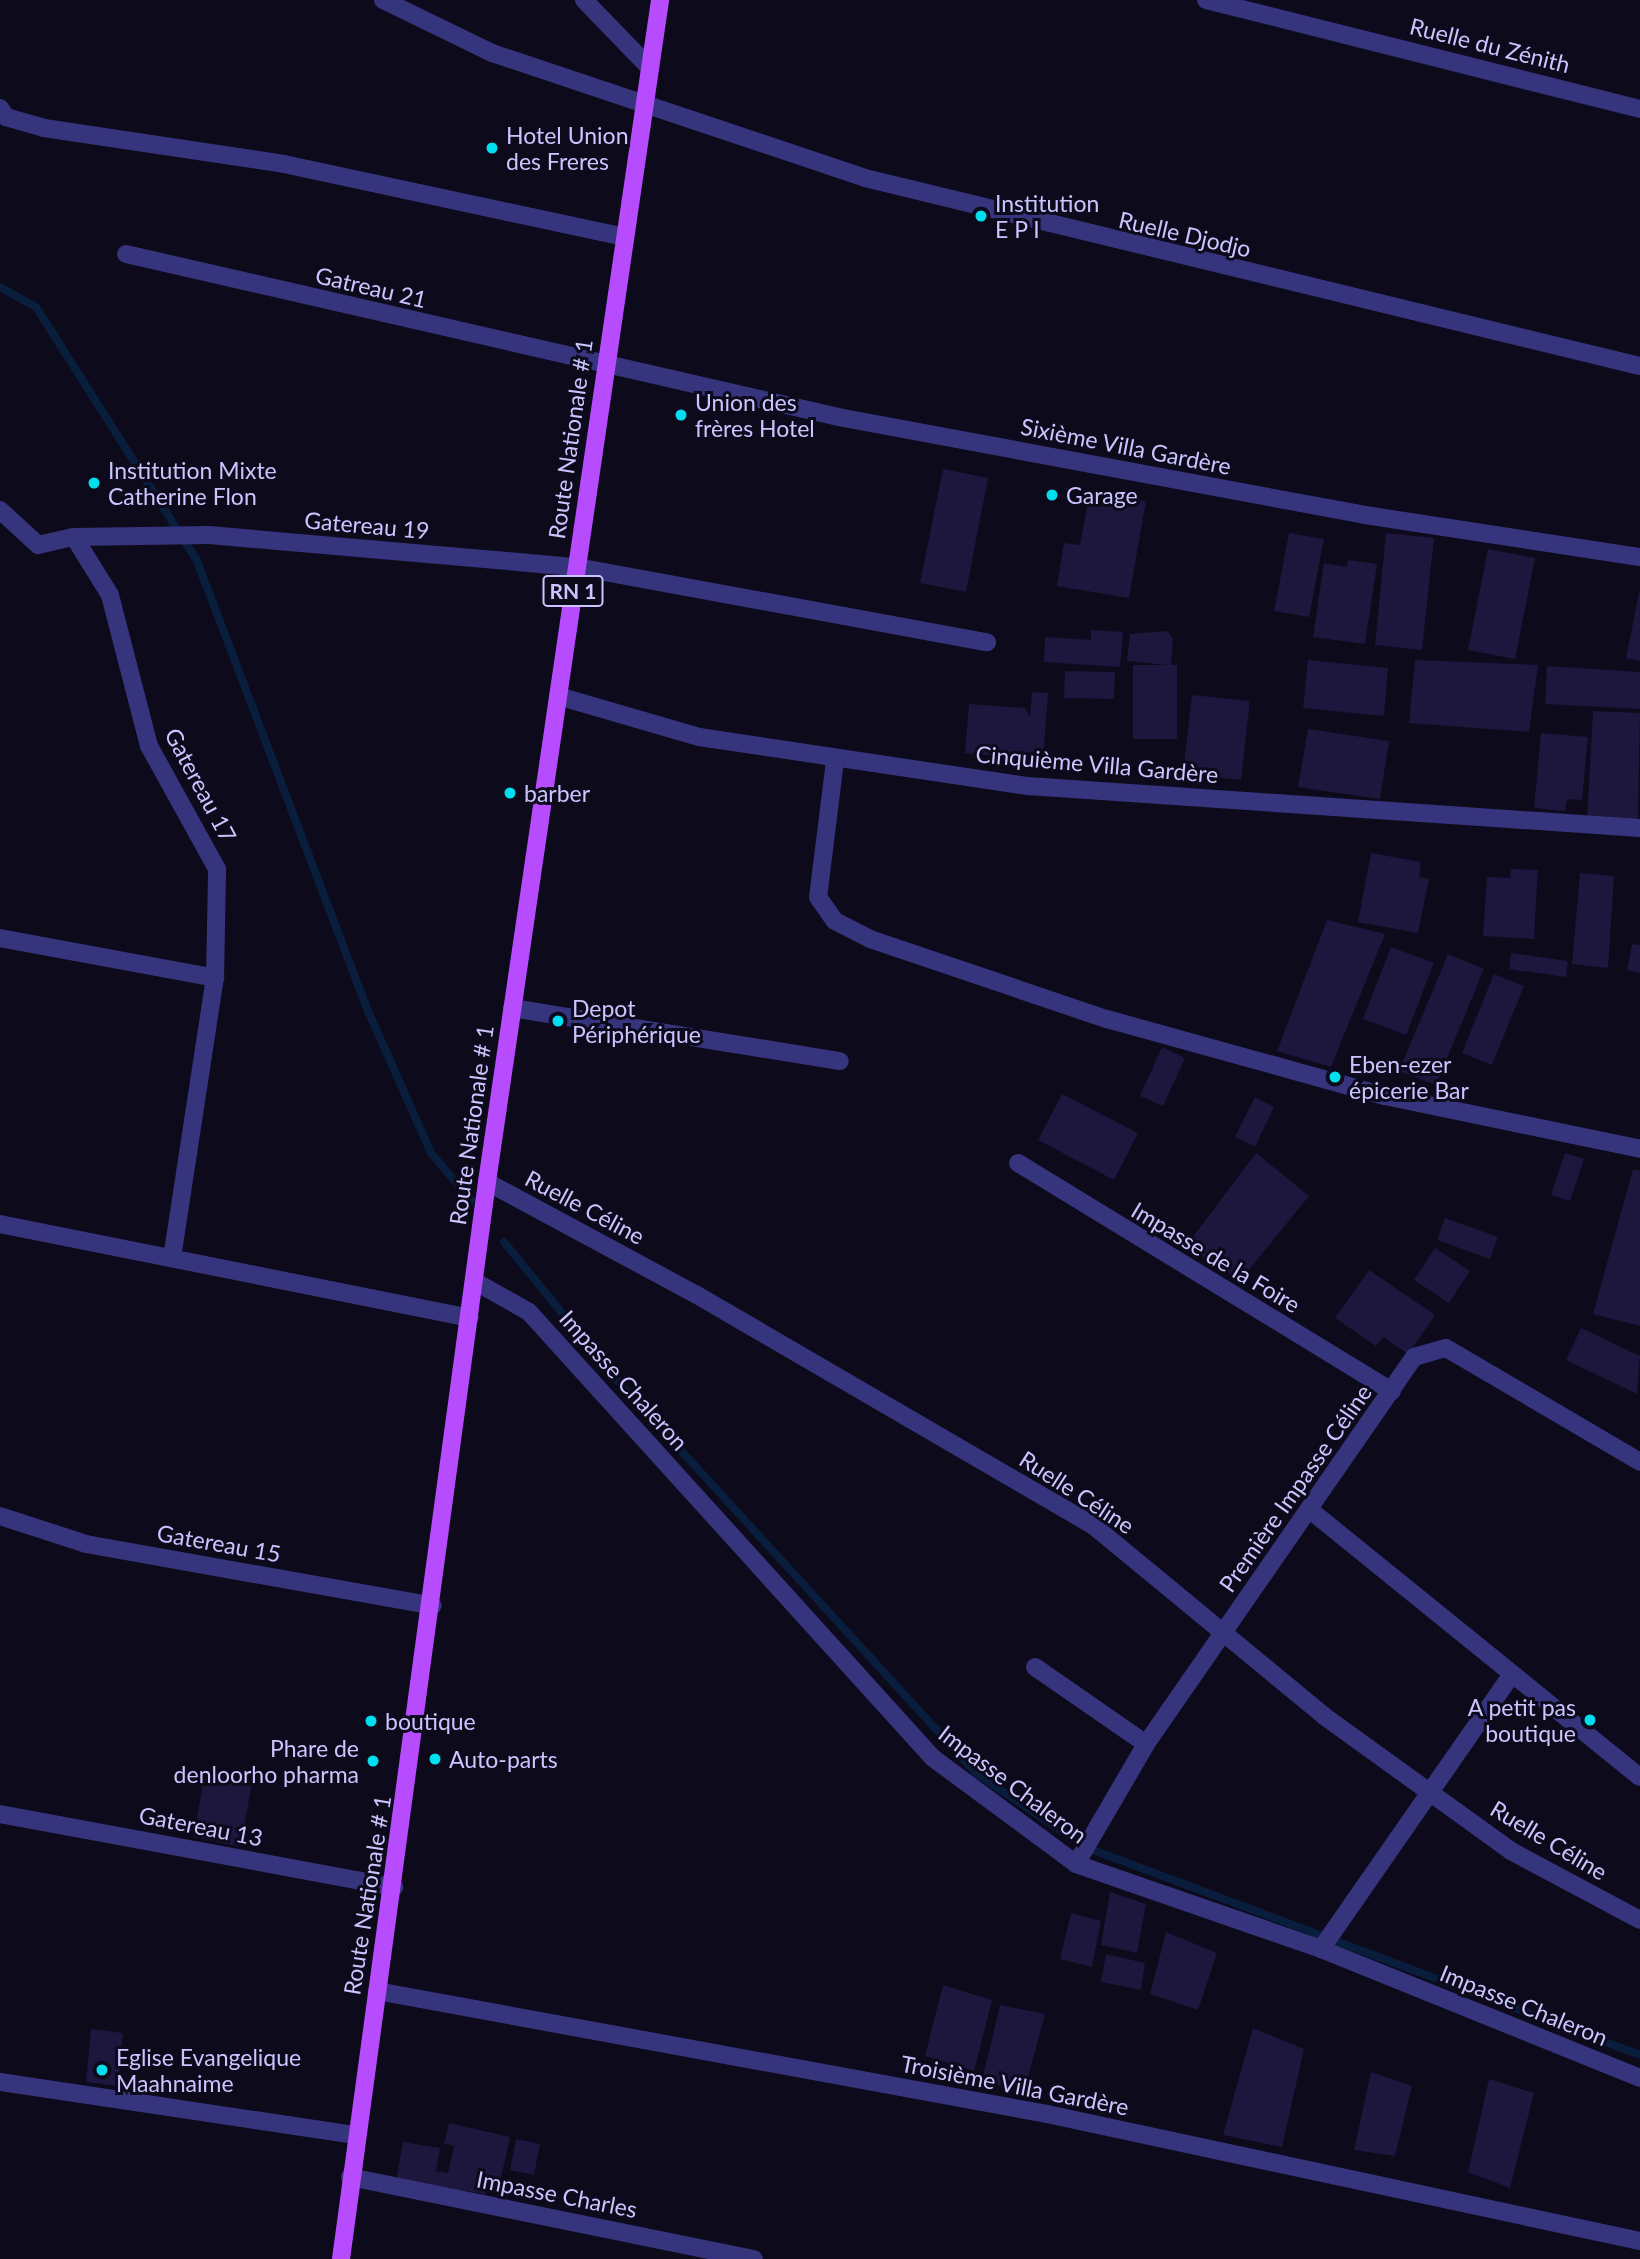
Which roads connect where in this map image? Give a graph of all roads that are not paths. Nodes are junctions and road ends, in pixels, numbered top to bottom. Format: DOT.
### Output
graph roads {
  1 [pos="383,0"];
  2 [pos="584,0"];
  3 [pos="660,0"];
  4 [pos="1206,0"];
  5 [pos="1248,6"];
  6 [pos="650,68"];
  7 [pos="645,101"];
  8 [pos="0,108"];
  9 [pos="1640,109"];
  10 [pos="625,237"];
  11 [pos="126,254"];
  12 [pos="1640,366"];
  13 [pos="605,368"];
  14 [pos="2,518"];
  15 [pos="74,537"];
  16 [pos="1640,557"];
  17 [pos="577,567"];
  18 [pos="987,642"];
  19 [pos="558,696"];
  20 [pos="835,761"];
  21 [pos="1640,828"];
  22 [pos="0,938"];
  23 [pos="215,978"];
  24 [pos="512,1008"];
  25 [pos="840,1061"];
  26 [pos="1640,1149"];
  27 [pos="1018,1163"];
  28 [pos="487,1182"];
  29 [pos="0,1224"];
  30 [pos="172,1258"];
  31 [pos="474,1281"];
  32 [pos="470,1318"];
  33 [pos="1392,1391"];
  34 [pos="1640,1462"];
  35 [pos="1310,1510"];
  36 [pos="0,1516"];
  37 [pos="433,1606"];
  38 [pos="1226,1632"];
  39 [pos="1035,1667"];
  40 [pos="1513,1674"];
  41 [pos="1146,1744"];
  42 [pos="1640,1777"];
  43 [pos="1427,1791"];
  44 [pos="0,1814"];
  45 [pos="1076,1864"];
  46 [pos="394,1887"];
  47 [pos="1640,1920"];
  48 [pos="1321,1948"];
  49 [pos="377,1991"];
  50 [pos="1640,2078"];
  51 [pos="0,2082"];
  52 [pos="354,2135"];
  53 [pos="350,2178"];
  54 [pos="1640,2241"];
  55 [pos="341,2259"];
  56 [pos="754,2259"];
  1 -- 7 [label="street, Ruelle Djodjo"];
  2 -- 6 [label="street"];
  3 -- 6 [label="main road, Route Nationale # 1 / RN 1"];
  4 -- 5 [label="street, Ruelle du Zénith"];
  5 -- 9 [label="street, Ruelle du Zénith"];
  6 -- 7 [label="main road, Route Nationale # 1 / RN 1"];
  7 -- 10 [label="main road, Route Nationale # 1 / RN 1"];
  7 -- 12 [label="street, Ruelle Djodjo"];
  8 -- 10 [label="street"];
  10 -- 13 [label="main road, Route Nationale # 1 / RN 1"];
  11 -- 13 [label="street, Gatreau 21"];
  13 -- 16 [label="street, Sixième Villa Gardère"];
  13 -- 17 [label="main road, Route Nationale # 1 / RN 1"];
  14 -- 15 [label="street, Gatereau 19"];
  15 -- 17 [label="street, Gatereau 19"];
  15 -- 23 [label="street, Gatereau 17"];
  17 -- 18 [label="street, Gatereau 19"];
  17 -- 19 [label="main road, Route Nationale # 1 / RN 1"];
  19 -- 20 [label="street, Cinquième Villa Gardère"];
  19 -- 24 [label="main road, Route Nationale # 1 / RN 1"];
  20 -- 21 [label="street, Cinquième Villa Gardère"];
  20 -- 26 [label="street"];
  22 -- 23 [label="street"];
  23 -- 30 [label="street, Gatereau 17"];
  24 -- 25 [label="street"];
  24 -- 28 [label="main road, Route Nationale # 1 / RN 1"];
  27 -- 33 [label="street, Impasse de la Foire"];
  28 -- 31 [label="main road, Route Nationale # 1 / RN 1"];
  28 -- 38 [label="street, Ruelle Céline"];
  29 -- 30 [label="street"];
  30 -- 32 [label="street"];
  31 -- 32 [label="main road, Route Nationale # 1 / RN 1"];
  31 -- 45 [label="street, Impasse Chaleron"];
  32 -- 37 [label="main road, Route Nationale # 1 / RN 1"];
  33 -- 34 [label="street, Première Impasse Céline"];
  33 -- 35 [label="street, Première Impasse Céline"];
  35 -- 38 [label="street, Première Impasse Céline"];
  35 -- 40 [label="street"];
  36 -- 37 [label="street, Gatereau 15"];
  37 -- 46 [label="main road, Route Nationale # 1 / RN 1"];
  38 -- 41 [label="street, Première Impasse Céline"];
  38 -- 43 [label="street, Ruelle Céline"];
  39 -- 41 [label="street"];
  40 -- 42 [label="street"];
  40 -- 43 [label="street"];
  41 -- 45 [label="street, Première Impasse Céline"];
  43 -- 47 [label="street, Ruelle Céline"];
  43 -- 48 [label="street"];
  44 -- 46 [label="street, Gatereau 13"];
  45 -- 48 [label="street, Impasse Chaleron"];
  46 -- 49 [label="main road, Route Nationale # 1 / RN 1"];
  48 -- 50 [label="street, Impasse Chaleron"];
  49 -- 52 [label="main road, Route Nationale # 1 / RN 1"];
  49 -- 54 [label="street, Troisième Villa Gardère"];
  51 -- 52 [label="street"];
  52 -- 53 [label="main road, Route Nationale # 1 / RN 1"];
  53 -- 55 [label="main road, Route Nationale # 1 / RN 1"];
  53 -- 56 [label="street, Impasse Charles"];
}
